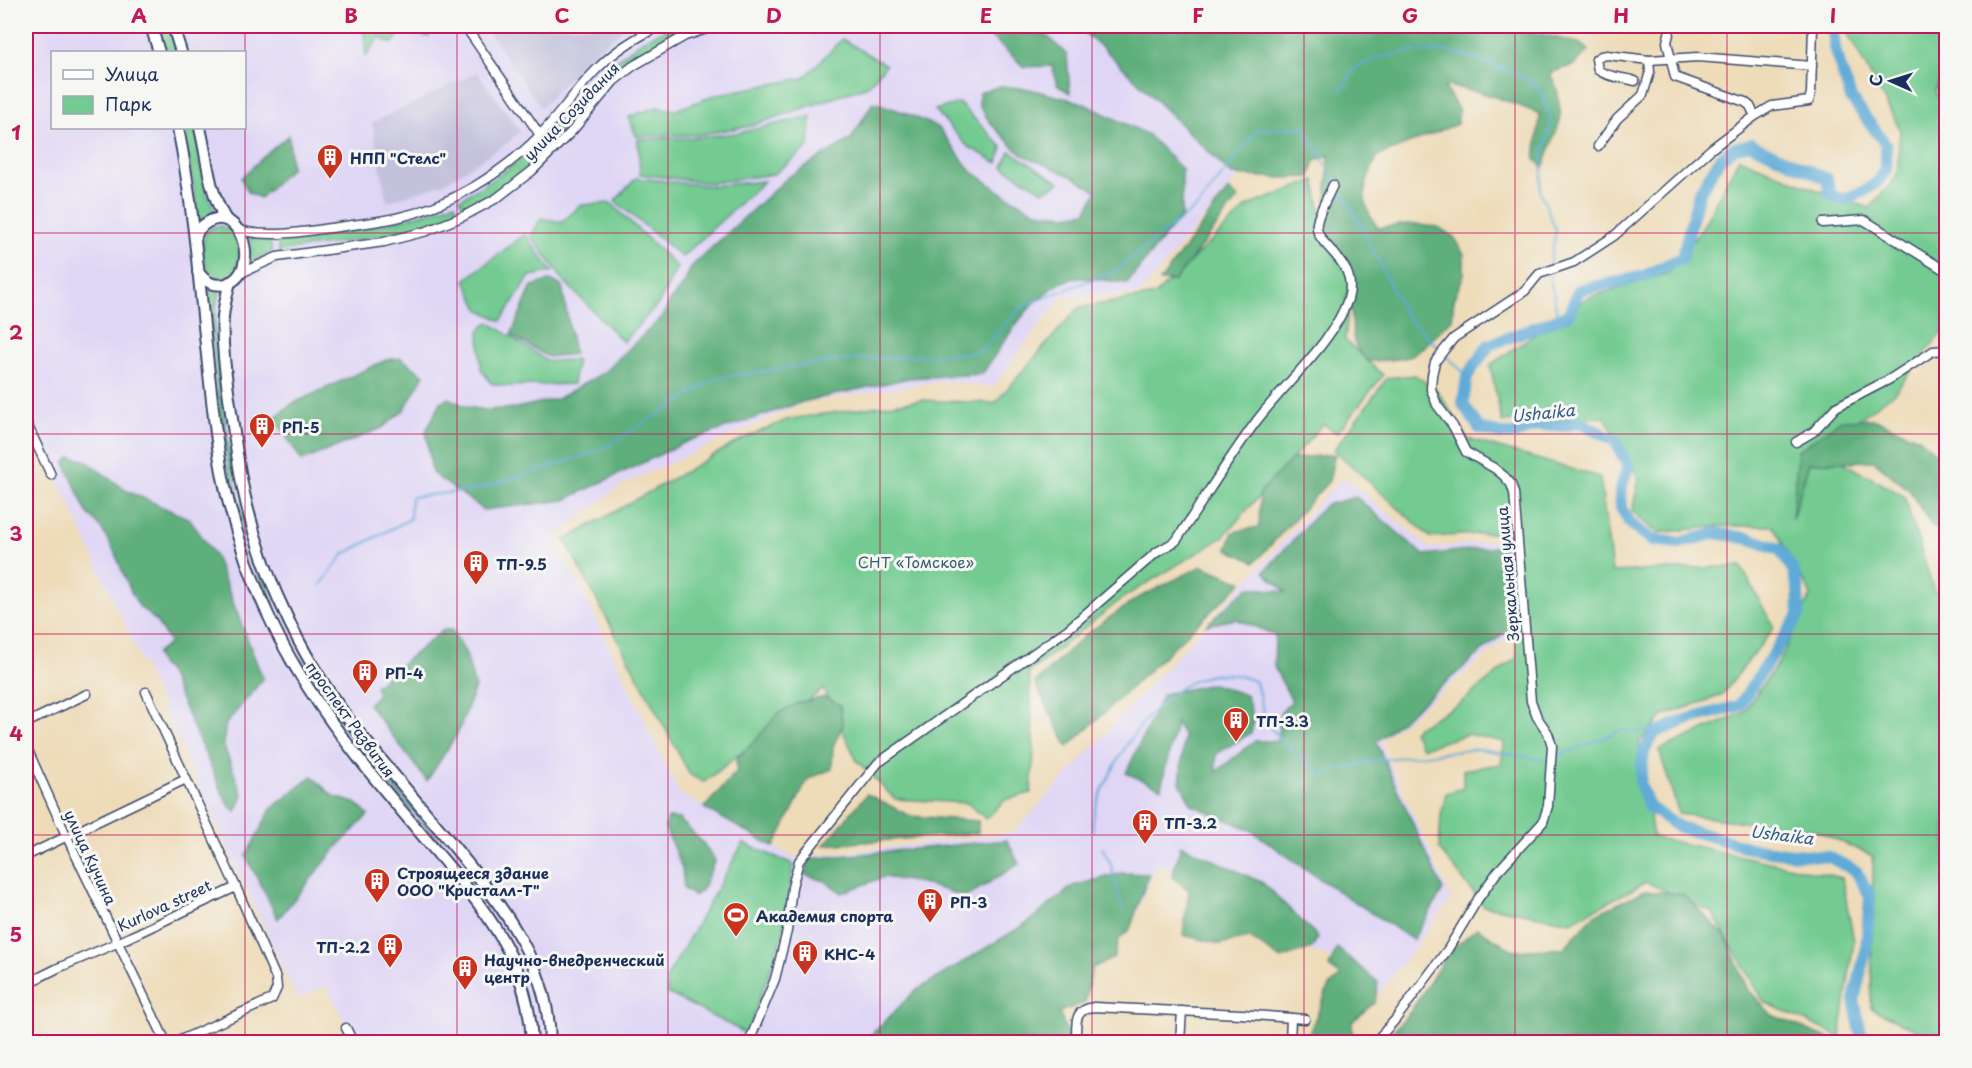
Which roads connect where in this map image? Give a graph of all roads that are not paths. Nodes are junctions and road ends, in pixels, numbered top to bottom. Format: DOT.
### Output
graph roads {
  1 [pos="151,26"];
  2 [pos="173,26"];
  3 [pos="465,26"];
  4 [pos="660,26"];
  5 [pos="716,26"];
  6 [pos="1671,26"];
  7 [pos="1813,26"];
  8 [pos="159,51"];
  9 [pos="181,51"];
  10 [pos="1669,59"];
  11 [pos="1650,60"];
  12 [pos="1812,66"];
  13 [pos="1635,81"];
  14 [pos="1755,116"];
  15 [pos="178,129"];
  16 [pos="200,129"];
  17 [pos="540,135"];
  18 [pos="1598,146"];
  19 [pos="1333,185"];
  20 [pos="226,220"];
  21 [pos="1823,223"];
  22 [pos="239,230"];
  23 [pos="194,243"];
  24 [pos="1947,271"];
  25 [pos="198,272"];
  26 [pos="241,273"];
  27 [pos="230,282"];
  28 [pos="1947,350"];
  29 [pos="26,422"];
  30 [pos="1796,442"];
  31 [pos="51,475"];
  32 [pos="285,610"];
  33 [pos="270,618"];
  34 [pos="306,652"];
  35 [pos="291,661"];
  36 [pos="146,692"];
  37 [pos="87,694"];
  38 [pos="26,723"];
  39 [pos="26,746"];
  40 [pos="186,779"];
  41 [pos="66,835"];
  42 [pos="26,856"];
  43 [pos="236,886"];
  44 [pos="117,943"];
  45 [pos="533,961"];
  46 [pos="517,968"];
  47 [pos="26,984"];
  48 [pos="546,1006"];
  49 [pos="529,1010"];
  50 [pos="1182,1011"];
  51 [pos="1292,1018"];
  52 [pos="1305,1019"];
  53 [pos="346,1029"];
  54 [pos="166,1042"];
  55 [pos="176,1042"];
  56 [pos="353,1042"];
  57 [pos="532,1042"];
  58 [pos="550,1042"];
  59 [pos="749,1042"];
  60 [pos="1076,1042"];
  61 [pos="1180,1042"];
  62 [pos="1290,1042"];
  63 [pos="1375,1042"];
  1 -- 8 [label="street"];
  2 -- 9 [label="street"];
  3 -- 17 [label="street"];
  4 -- 17 [label="street, улица Созидания"];
  5 -- 26 [label="street, улица Созидания"];
  6 -- 10 [label="street"];
  7 -- 12 [label="street, Зеркальная улица"];
  10 -- 11 [label="street"];
  10 -- 12 [label="street"];
  10 -- 14 [label="street"];
  11 -- 13 [label="street"];
  11 -- 18 [label="street"];
  12 -- 14 [label="street, Зеркальная улица"];
  14 -- 63 [label="street, Зеркальная улица"];
  15 -- 23 [label="street"];
  16 -- 20 [label="street"];
  17 -- 22 [label="street, улица Созидания"];
  19 -- 59 [label="street"];
  20 -- 22 [label="street"];
  20 -- 23 [label="street"];
  21 -- 24 [label="street"];
  22 -- 26 [label="street"];
  23 -- 25 [label="street"];
  25 -- 27 [label="street"];
  25 -- 33 [label="street, проспект Развития"];
  26 -- 27 [label="street"];
  27 -- 32 [label="street, проспект Развития"];
  28 -- 30 [label="street"];
  29 -- 31 [label="street"];
  32 -- 33 [label="street"];
  32 -- 34 [label="street, проспект Развития"];
  33 -- 35 [label="street, проспект Развития"];
  34 -- 35 [label="street"];
  34 -- 45 [label="street, проспект Развития"];
  35 -- 46 [label="street, проспект Развития"];
  36 -- 40 [label="street"];
  37 -- 38 [label="street"];
  39 -- 41 [label="street, улица Кучина"];
  40 -- 41 [label="street"];
  40 -- 43 [label="street"];
  41 -- 42 [label="street"];
  41 -- 44 [label="street, улица Кучина"];
  43 -- 44 [label="street, Kurlova street"];
  43 -- 55 [label="street"];
  44 -- 47 [label="street, Kurlova street"];
  44 -- 54 [label="street, улица Кучина"];
  45 -- 46 [label="street"];
  45 -- 48 [label="street, проспект Развития"];
  46 -- 49 [label="street, проспект Развития"];
  48 -- 49 [label="street"];
  48 -- 58 [label="street, проспект Развития"];
  49 -- 57 [label="street, проспект Развития"];
  50 -- 51 [label="street"];
  50 -- 60 [label="street"];
  50 -- 61 [label="street"];
  51 -- 52 [label="street"];
  51 -- 62 [label="street"];
  53 -- 56 [label="street"];
}
